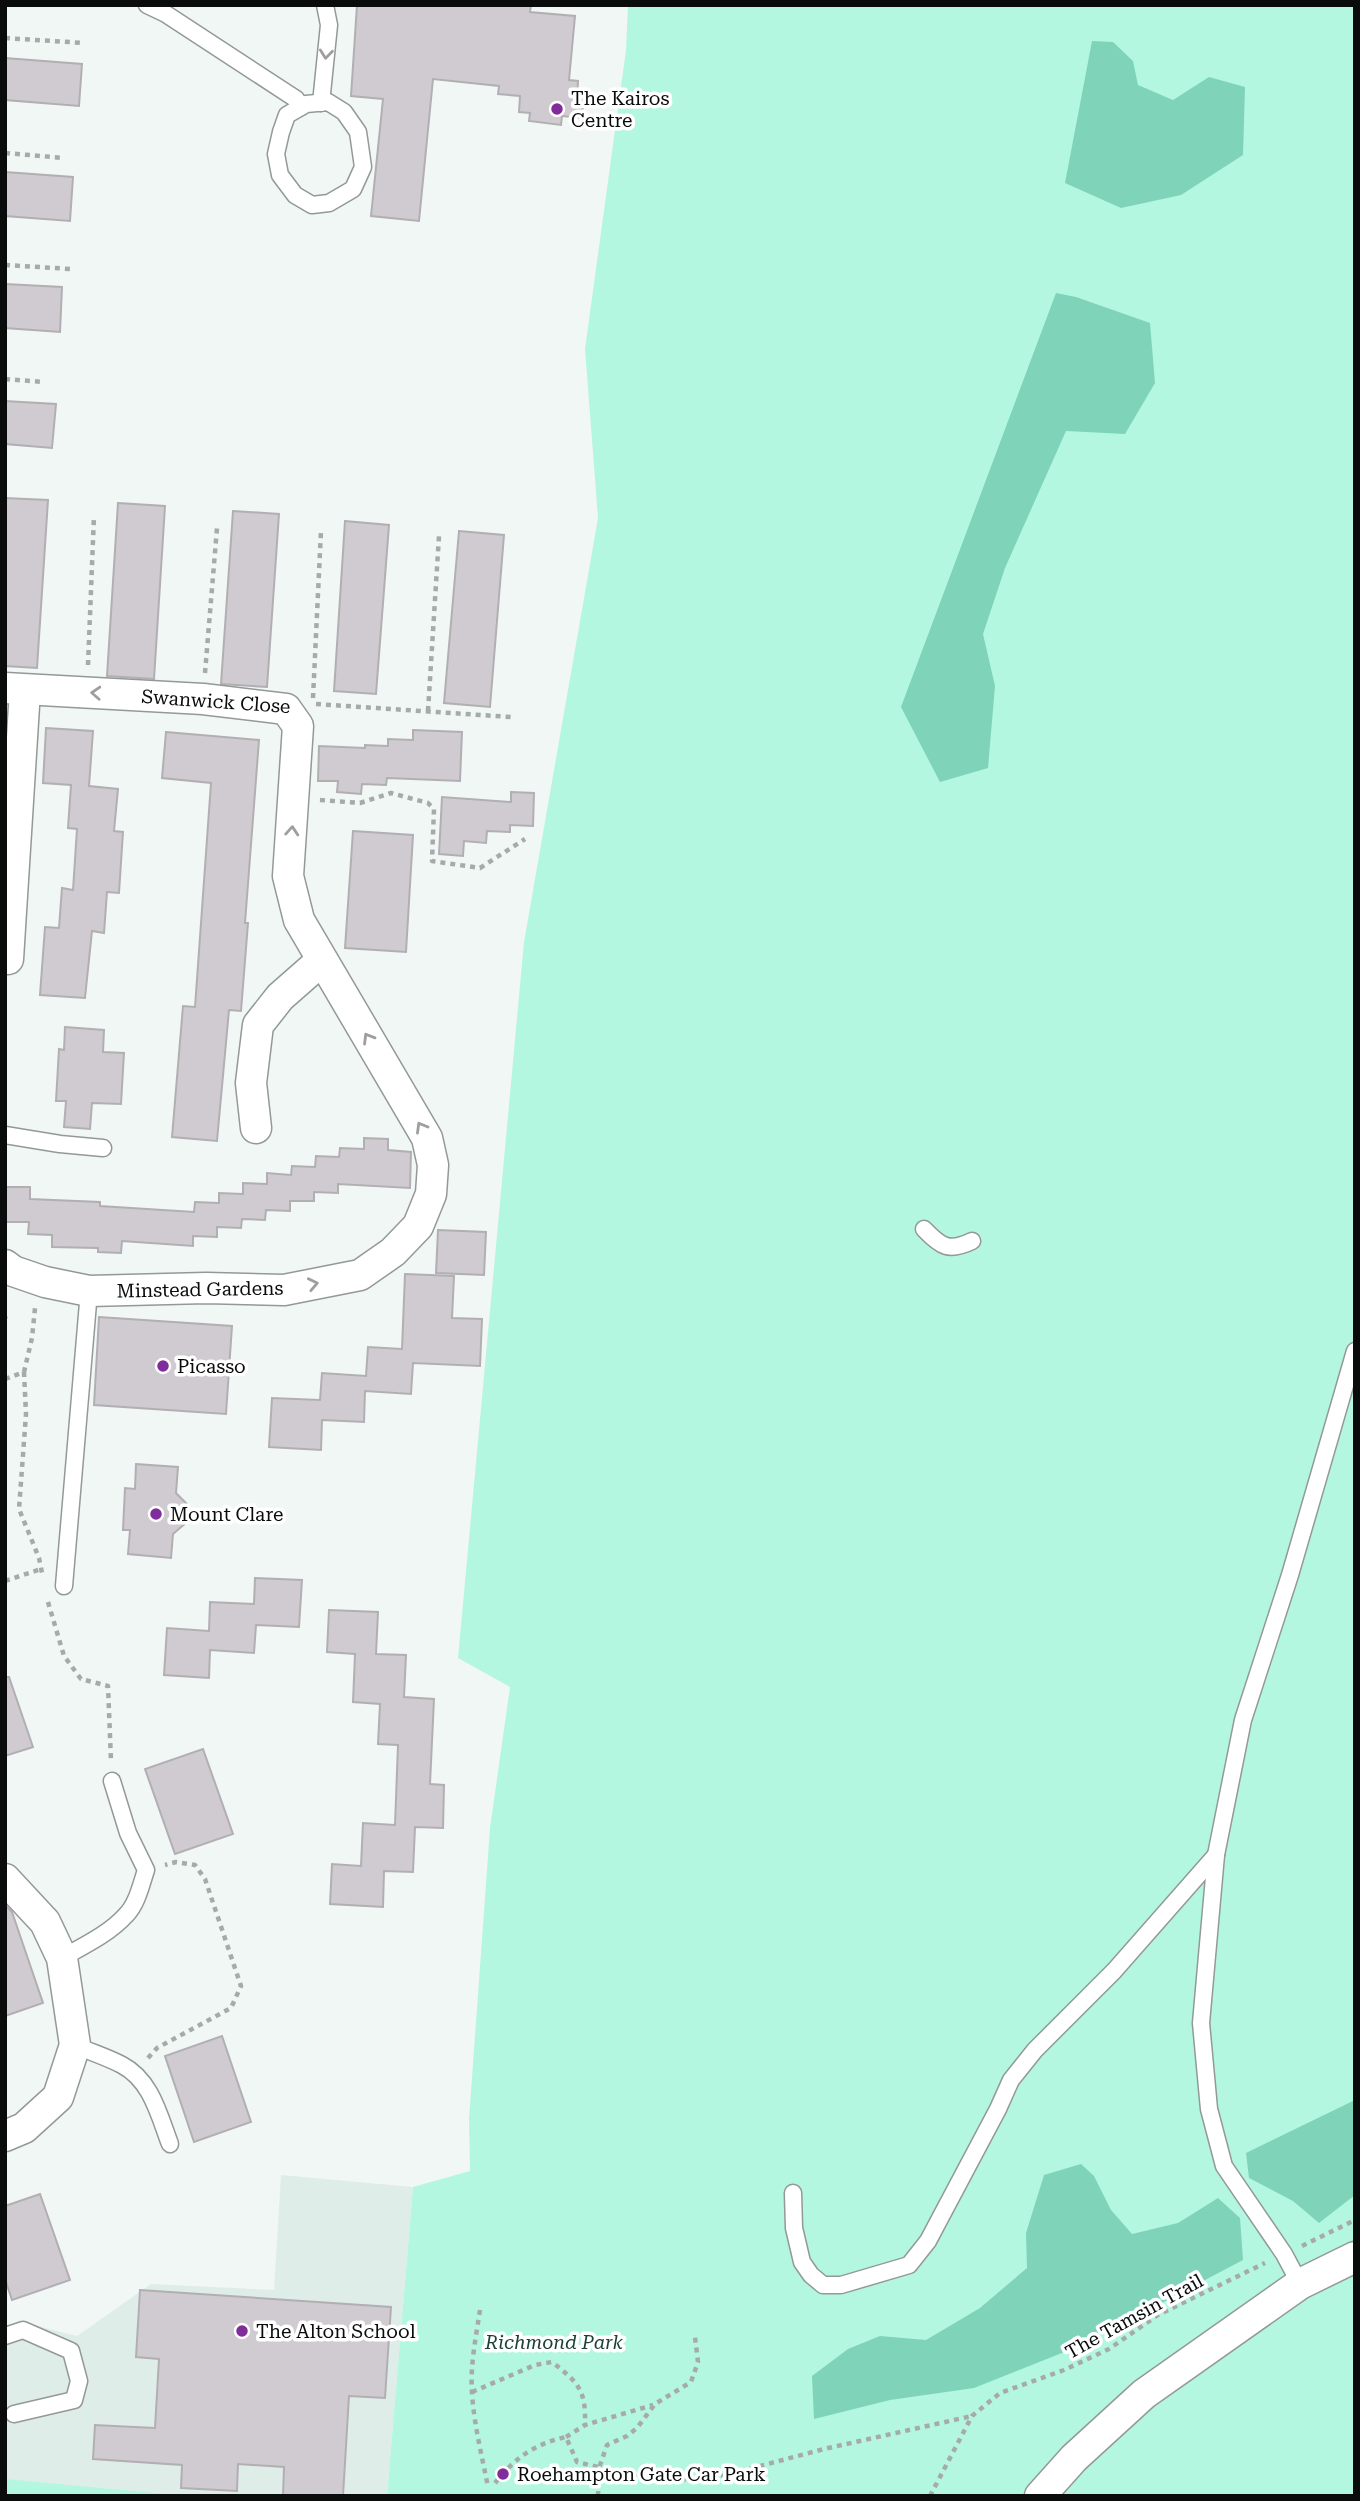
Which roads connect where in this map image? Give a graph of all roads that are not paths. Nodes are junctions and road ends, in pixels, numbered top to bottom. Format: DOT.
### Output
graph roads {
  1 [pos="147,5"];
  2 [pos="325,5"];
  3 [pos="321,103"];
  4 [pos="302,107"];
  5 [pos="15,689"];
  6 [pos="299,707"];
  7 [pos="8,959"];
  8 [pos="321,961"];
  9 [pos="257,1128"];
  10 [pos="5,1135"];
  11 [pos="103,1148"];
  12 [pos="924,1229"];
  13 [pos="972,1241"];
  14 [pos="5,1265"];
  15 [pos="89,1291"];
  16 [pos="1355,1351"];
  17 [pos="64,1586"];
  18 [pos="113,1781"];
  19 [pos="1216,1855"];
  20 [pos="5,1879"];
  21 [pos="62,1958"];
  22 [pos="75,2045"];
  23 [pos="5,2136"];
  24 [pos="170,2144"];
  25 [pos="793,2193"];
  26 [pos="1355,2257"];
  27 [pos="1300,2284"];
  28 [pos="5,2336"];
  29 [pos="15,2414"];
  30 [pos="1040,2496"];
  1 -- 4 [label="lane"];
  2 -- 3 [label="lane, one-way"];
  3 -- 4 [label="lane"];
  3 -- 4 [label="lane"];
  6 -- 5 [label="street, Swanwick Close, one-way"];
  5 -- 7 [label="street"];
  8 -- 6 [label="street, Minstead Gardens, one-way"];
  8 -- 9 [label="street"];
  15 -- 8 [label="street, Minstead Gardens, one-way"];
  10 -- 11 [label="lane"];
  12 -- 13 [label="lane"];
  14 -- 15 [label="street, Minstead Gardens"];
  15 -- 17 [label="lane"];
  16 -- 19 [label="lane"];
  18 -- 21 [label="lane"];
  19 -- 25 [label="lane"];
  19 -- 27 [label="lane"];
  20 -- 21 [label="street"];
  21 -- 22 [label="street"];
  22 -- 23 [label="street"];
  22 -- 24 [label="lane"];
  26 -- 27 [label="street"];
  27 -- 30 [label="street"];
  28 -- 29 [label="lane"];
}
